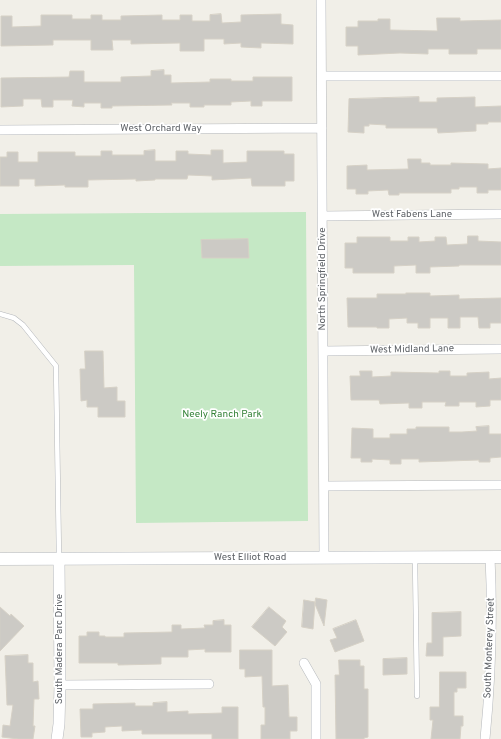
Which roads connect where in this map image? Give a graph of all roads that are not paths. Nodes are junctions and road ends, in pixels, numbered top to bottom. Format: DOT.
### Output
graph roads {
  1 [pos="321,0"];
  2 [pos="322,76"];
  3 [pos="501,76"];
  4 [pos="322,128"];
  5 [pos="0,130"];
  6 [pos="501,214"];
  7 [pos="323,216"];
  8 [pos="0,314"];
  9 [pos="501,349"];
  10 [pos="323,351"];
  11 [pos="501,485"];
  12 [pos="324,486"];
  13 [pos="415,557"];
  14 [pos="496,557"];
  15 [pos="324,558"];
  16 [pos="0,559"];
  17 [pos="59,559"];
  18 [pos="304,663"];
  19 [pos="491,666"];
  20 [pos="501,666"];
  21 [pos="60,684"];
  22 [pos="209,684"];
  23 [pos="417,696"];
  24 [pos="58,739"];
  25 [pos="316,739"];
  26 [pos="485,739"];
  1 -- 2 [label="street, North Springfield Drive"];
  2 -- 3 [label="street"];
  2 -- 4 [label="street, North Springfield Drive"];
  4 -- 5 [label="street, West Orchard Way"];
  4 -- 7 [label="street, North Springfield Drive"];
  6 -- 7 [label="street, West Fabens Lane"];
  7 -- 10 [label="street, North Springfield Drive"];
  8 -- 17 [label="lane"];
  9 -- 10 [label="street, West Midland Lane"];
  10 -- 12 [label="street, North Springfield Drive"];
  11 -- 12 [label="street"];
  12 -- 15 [label="street, North Springfield Drive"];
  13 -- 14 [label="main road, West Elliot Road"];
  13 -- 15 [label="main road, West Elliot Road"];
  13 -- 23 [label="lane"];
  14 -- 19 [label="street, South Monterey Street"];
  15 -- 17 [label="main road, West Elliot Road"];
  16 -- 17 [label="main road, West Elliot Road"];
  17 -- 21 [label="street, South Madera Parc Drive"];
  18 -- 25 [label="street"];
  19 -- 20 [label="street"];
  19 -- 26 [label="street, South Monterey Street"];
  21 -- 22 [label="street"];
  21 -- 24 [label="street, South Madera Parc Drive"];
}
